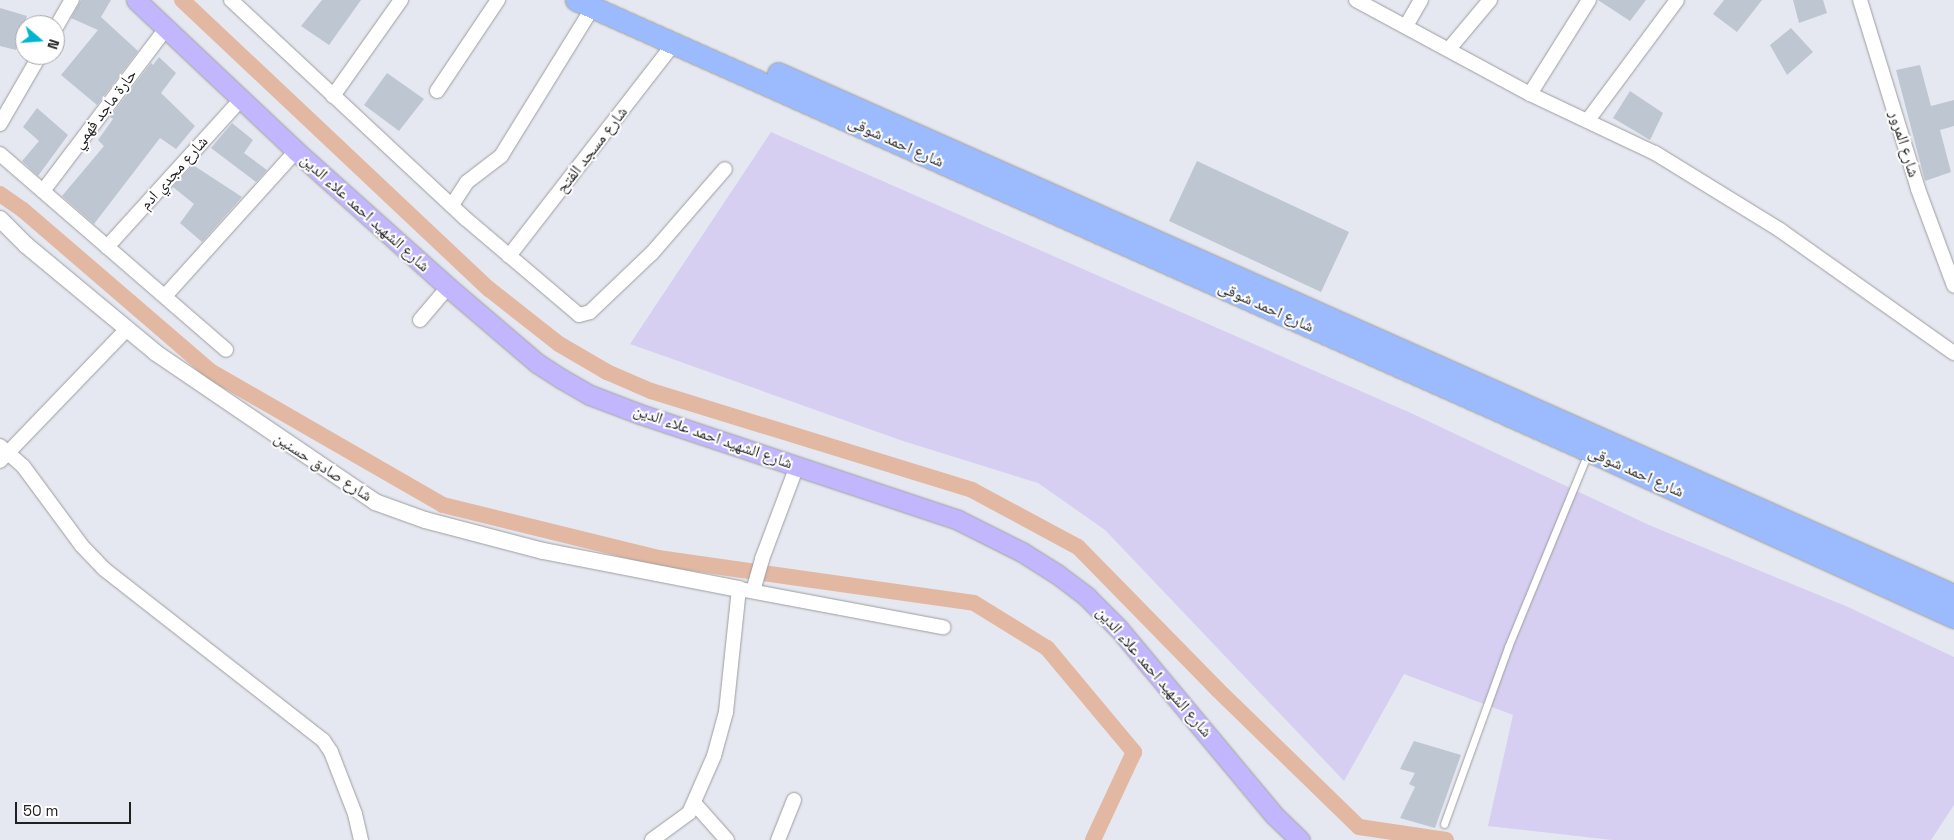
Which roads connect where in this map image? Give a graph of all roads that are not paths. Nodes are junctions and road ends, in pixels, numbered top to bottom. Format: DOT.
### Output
graph roads {
  1 [pos="72,0"];
  2 [pos="136,0"];
  3 [pos="231,0"];
  4 [pos="401,0"];
  5 [pos="498,0"];
  6 [pos="1356,0"];
  7 [pos="1421,0"];
  8 [pos="1490,0"];
  9 [pos="1589,0"];
  10 [pos="1677,0"];
  11 [pos="1860,0"];
  12 [pos="593,2"];
  13 [pos="63,15"];
  14 [pos="1406,26"];
  15 [pos="167,27"];
  16 [pos="674,43"];
  17 [pos="1449,49"];
  18 [pos="34,65"];
  19 [pos="437,91"];
  20 [pos="1530,94"];
  21 [pos="333,96"];
  22 [pos="241,99"];
  23 [pos="1588,120"];
  24 [pos="0,124"];
  25 [pos="296,150"];
  26 [pos="0,154"];
  27 [pos="725,169"];
  28 [pos="43,191"];
  29 [pos="452,206"];
  30 [pos="0,219"];
  31 [pos="107,247"];
  32 [pos="509,256"];
  33 [pos="1954,286"];
  34 [pos="448,287"];
  35 [pos="165,296"];
  36 [pos="420,320"];
  37 [pos="127,329"];
  38 [pos="226,350"];
  39 [pos="1954,353"];
  40 [pos="1589,450"];
  41 [pos="2,453"];
  42 [pos="797,466"];
  43 [pos="750,587"];
  44 [pos="1954,595"];
  45 [pos="1954,617"];
  46 [pos="943,627"];
  47 [pos="794,800"];
  48 [pos="696,804"];
  49 [pos="1444,824"];
  50 [pos="361,840"];
  51 [pos="652,840"];
  52 [pos="727,840"];
  53 [pos="778,840"];
  54 [pos="1300,840"];
  1 -- 13 [label="street"];
  2 -- 15 [label="main road, شارع الشهيد احمد علاء الدين"];
  3 -- 21 [label="street"];
  4 -- 21 [label="street"];
  5 -- 19 [label="street"];
  6 -- 14 [label="street"];
  7 -- 14 [label="street"];
  8 -- 17 [label="street"];
  9 -- 20 [label="street"];
  10 -- 23 [label="street"];
  11 -- 33 [label="street, شارع المرور"];
  12 -- 16 [label="main road, شارع احمد شوقى"];
  12 -- 29 [label="street"];
  12 -- 44 [label="main road, شارع احمد شوقى"];
  14 -- 17 [label="street"];
  15 -- 22 [label="main road, شارع الشهيد احمد علاء الدين"];
  15 -- 28 [label="street, حارة ماجد فهمي"];
  16 -- 32 [label="street, شارع مسجد الفتح"];
  16 -- 40 [label="main road, شارع احمد شوقى"];
  17 -- 20 [label="street"];
  18 -- 24 [label="street"];
  20 -- 23 [label="street"];
  21 -- 29 [label="street"];
  22 -- 25 [label="main road, شارع الشهيد احمد علاء الدين"];
  22 -- 31 [label="street, شارع مجدي ادم"];
  23 -- 39 [label="street"];
  25 -- 34 [label="main road, شارع الشهيد احمد علاء الدين"];
  25 -- 35 [label="street"];
  26 -- 28 [label="street"];
  27 -- 32 [label="street"];
  28 -- 31 [label="street"];
  29 -- 32 [label="street"];
  30 -- 37 [label="street, شارع صادق حسنين"];
  31 -- 35 [label="street"];
  34 -- 36 [label="street"];
  34 -- 42 [label="main road, شارع الشهيد احمد علاء الدين"];
  35 -- 38 [label="street"];
  37 -- 41 [label="street"];
  37 -- 43 [label="street, شارع صادق حسنين"];
  40 -- 45 [label="main road, شارع احمد شوقى"];
  40 -- 49 [label="lane"];
  41 -- 50 [label="street"];
  42 -- 43 [label="street"];
  42 -- 54 [label="main road, شارع الشهيد احمد علاء الدين"];
  43 -- 46 [label="street"];
  43 -- 48 [label="street"];
  47 -- 53 [label="street"];
  48 -- 51 [label="street"];
  48 -- 52 [label="street"];
}
